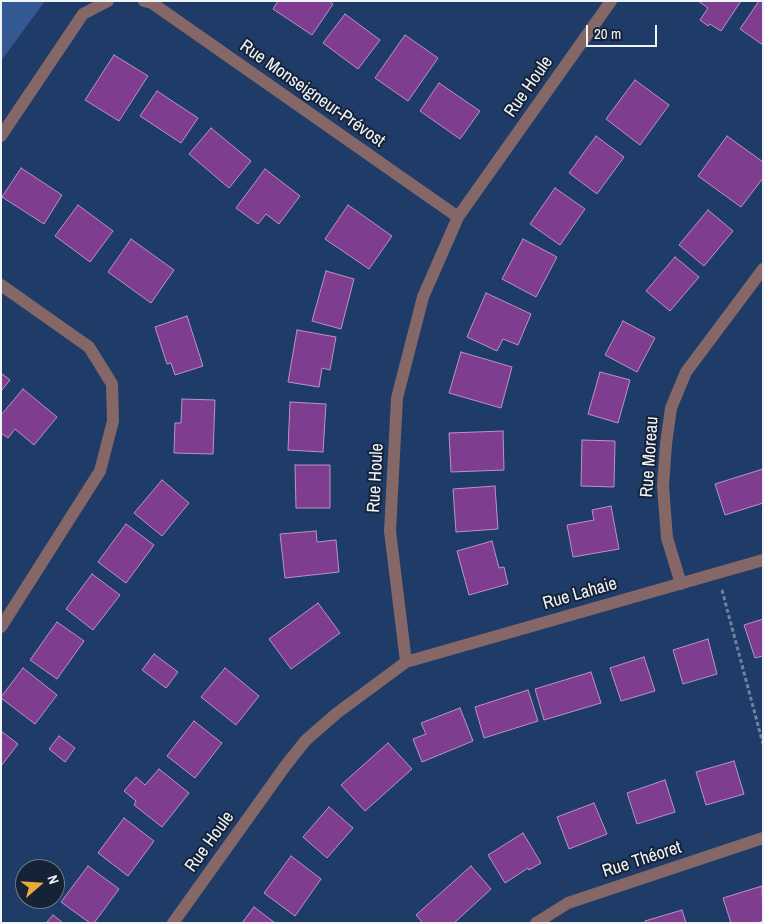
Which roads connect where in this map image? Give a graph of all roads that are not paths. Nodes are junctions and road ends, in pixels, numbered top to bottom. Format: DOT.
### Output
graph roads {
  1 [pos="108,1"];
  2 [pos="144,1"];
  3 [pos="611,1"];
  4 [pos="1,136"];
  5 [pos="458,217"];
  6 [pos="763,269"];
  7 [pos="1,285"];
  8 [pos="763,560"];
  9 [pos="681,584"];
  10 [pos="1,627"];
  11 [pos="406,662"];
  12 [pos="763,838"];
  13 [pos="173,923"];
  14 [pos="536,923"];
  1 -- 4 [label="street"];
  2 -- 5 [label="street, Rue Monseigneur-Prévost"];
  3 -- 5 [label="street, Rue Houle"];
  5 -- 11 [label="street, Rue Houle"];
  6 -- 9 [label="street, Rue Moreau"];
  7 -- 10 [label="street"];
  8 -- 9 [label="street, Rue Lahaie"];
  9 -- 11 [label="street, Rue Lahaie"];
  11 -- 13 [label="street, Rue Houle"];
  12 -- 14 [label="street, Rue Théoret"];
}
